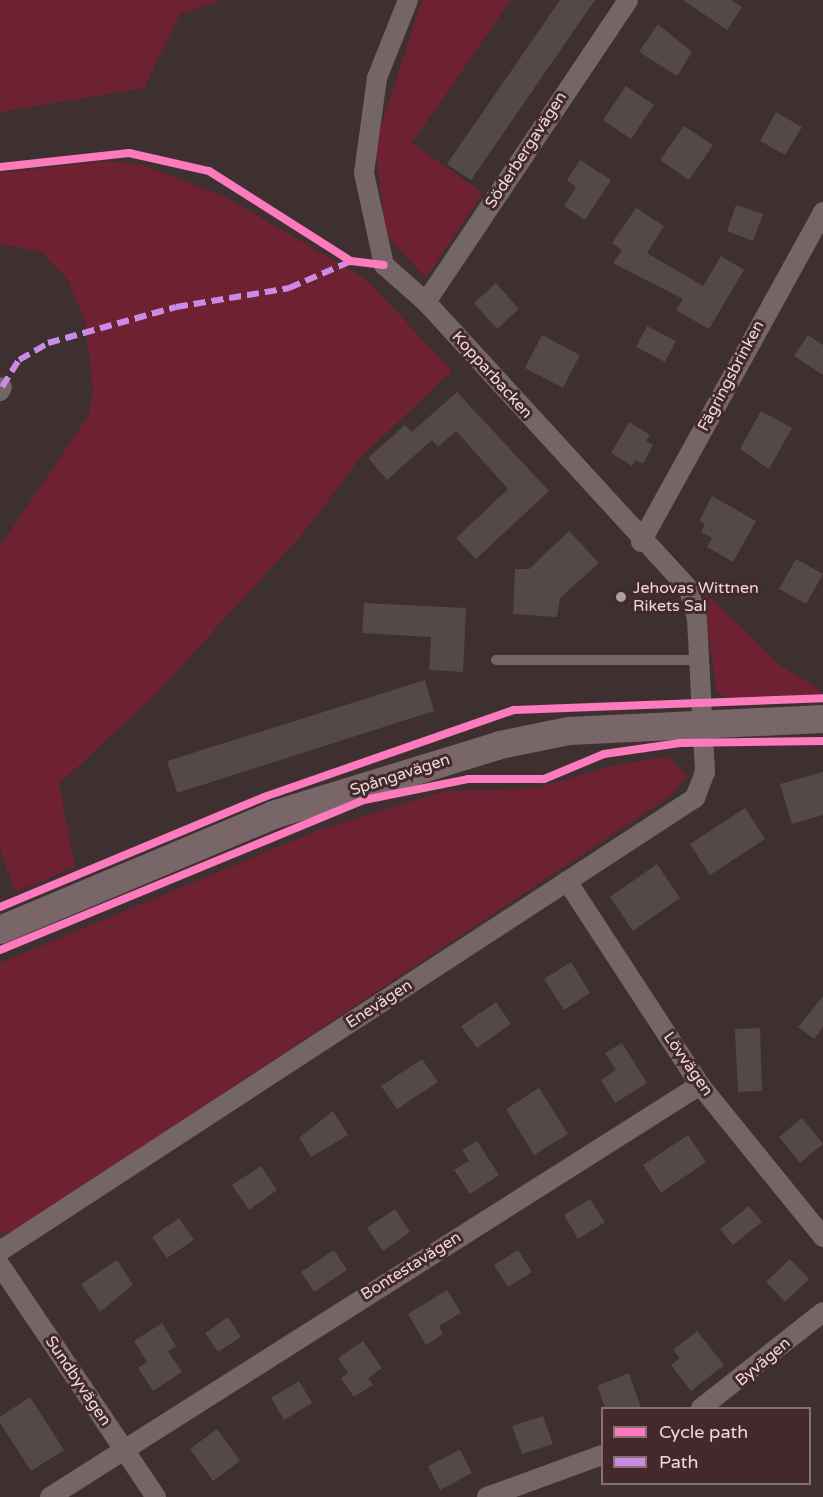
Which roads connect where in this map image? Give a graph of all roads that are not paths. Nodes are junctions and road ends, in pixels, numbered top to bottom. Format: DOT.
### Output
graph roads {
  1 [pos="408,0"];
  2 [pos="628,0"];
  3 [pos="823,212"];
  4 [pos="426,302"];
  5 [pos="641,542"];
  6 [pos="496,660"];
  7 [pos="701,660"];
  8 [pos="823,719"];
  9 [pos="705,724"];
  10 [pos="567,881"];
  11 [pos="0,930"];
  12 [pos="700,1085"];
  13 [pos="823,1236"];
  14 [pos="0,1251"];
  15 [pos="0,1265"];
  16 [pos="823,1312"];
  17 [pos="702,1407"];
  18 [pos="122,1448"];
  19 [pos="601,1456"];
  20 [pos="50,1497"];
  21 [pos="156,1497"];
  22 [pos="488,1497"];
  1 -- 4 [label="street, Kopparbacken"];
  2 -- 4 [label="street, Söderbergavägen"];
  3 -- 5 [label="street, Fägringsbrinken"];
  4 -- 5 [label="street, Kopparbacken"];
  5 -- 7 [label="street, Kopparbacken"];
  6 -- 7 [label="lane"];
  7 -- 9 [label="street, Kopparbacken"];
  8 -- 9 [label="street, Spångavägen"];
  9 -- 10 [label="street, Enevägen"];
  9 -- 11 [label="street, Spångavägen"];
  10 -- 12 [label="street, Lövvägen"];
  10 -- 14 [label="street, Enevägen"];
  12 -- 13 [label="street, Lövvägen"];
  12 -- 18 [label="street, Bontestavägen"];
  15 -- 18 [label="street, Sundbyvägen"];
  16 -- 17 [label="street, Byvägen"];
  18 -- 20 [label="street, Bontestavägen"];
  18 -- 21 [label="street, Sundbyvägen"];
  19 -- 22 [label="street"];
}
